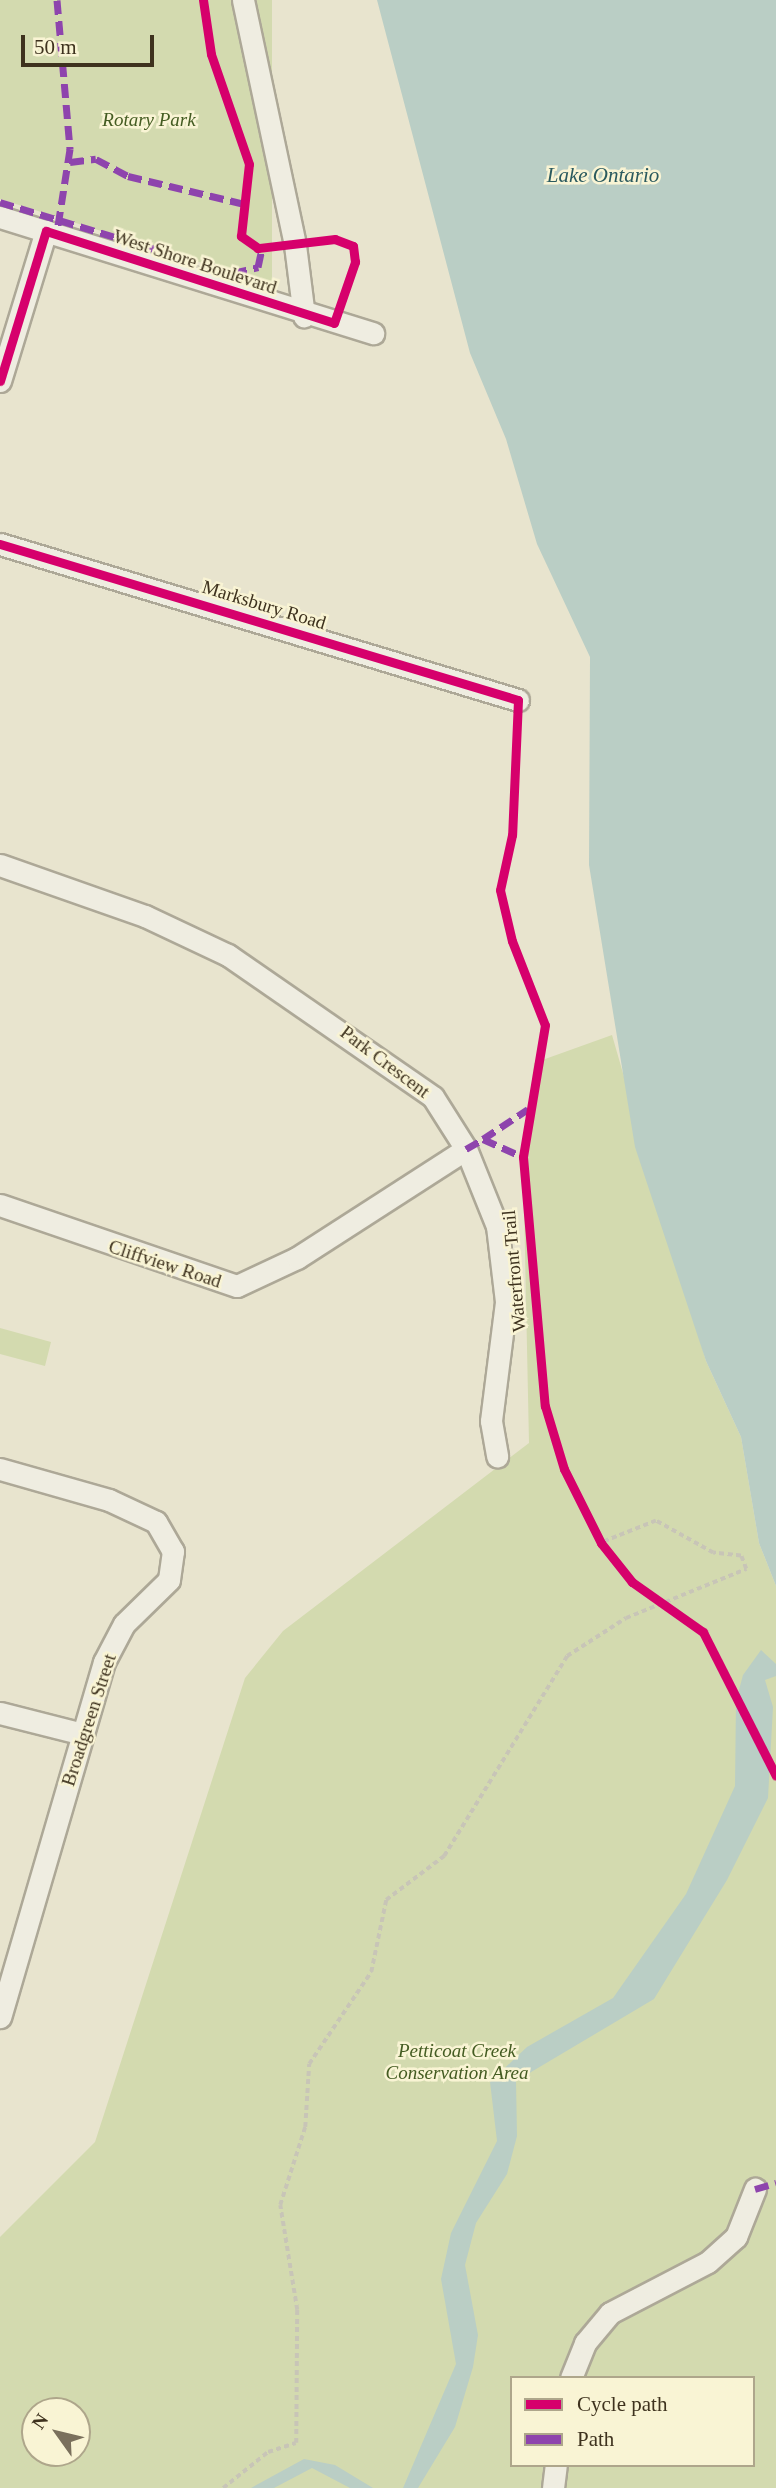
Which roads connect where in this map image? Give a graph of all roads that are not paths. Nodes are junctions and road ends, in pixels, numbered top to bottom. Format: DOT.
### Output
graph roads {
  1 [pos="243,0"];
  2 [pos="0,217"];
  3 [pos="46,231"];
  4 [pos="304,316"];
  5 [pos="373,333"];
  6 [pos="0,381"];
  7 [pos="0,544"];
  8 [pos="518,700"];
  9 [pos="0,865"];
  10 [pos="466,1149"];
  11 [pos="0,1205"];
  12 [pos="498,1455"];
  13 [pos="0,1469"];
  14 [pos="0,1713"];
  15 [pos="83,1734"];
  16 [pos="0,2017"];
  17 [pos="755,2189"];
  18 [pos="572,2376"];
  19 [pos="556,2467"];
  20 [pos="553,2488"];
  1 -- 4 [label="street"];
  2 -- 3 [label="street, West Shore Boulevard"];
  3 -- 4 [label="street, West Shore Boulevard"];
  3 -- 6 [label="street"];
  4 -- 5 [label="street, West Shore Boulevard"];
  7 -- 8 [label="street, Marksbury Road"];
  9 -- 10 [label="street, Park Crescent"];
  10 -- 11 [label="street, Cliffview Road"];
  10 -- 12 [label="street, Park Crescent"];
  13 -- 15 [label="street, Broadgreen Street"];
  14 -- 15 [label="street"];
  15 -- 16 [label="street, Broadgreen Street"];
  17 -- 18 [label="street"];
  19 -- 20 [label="street"];
}
